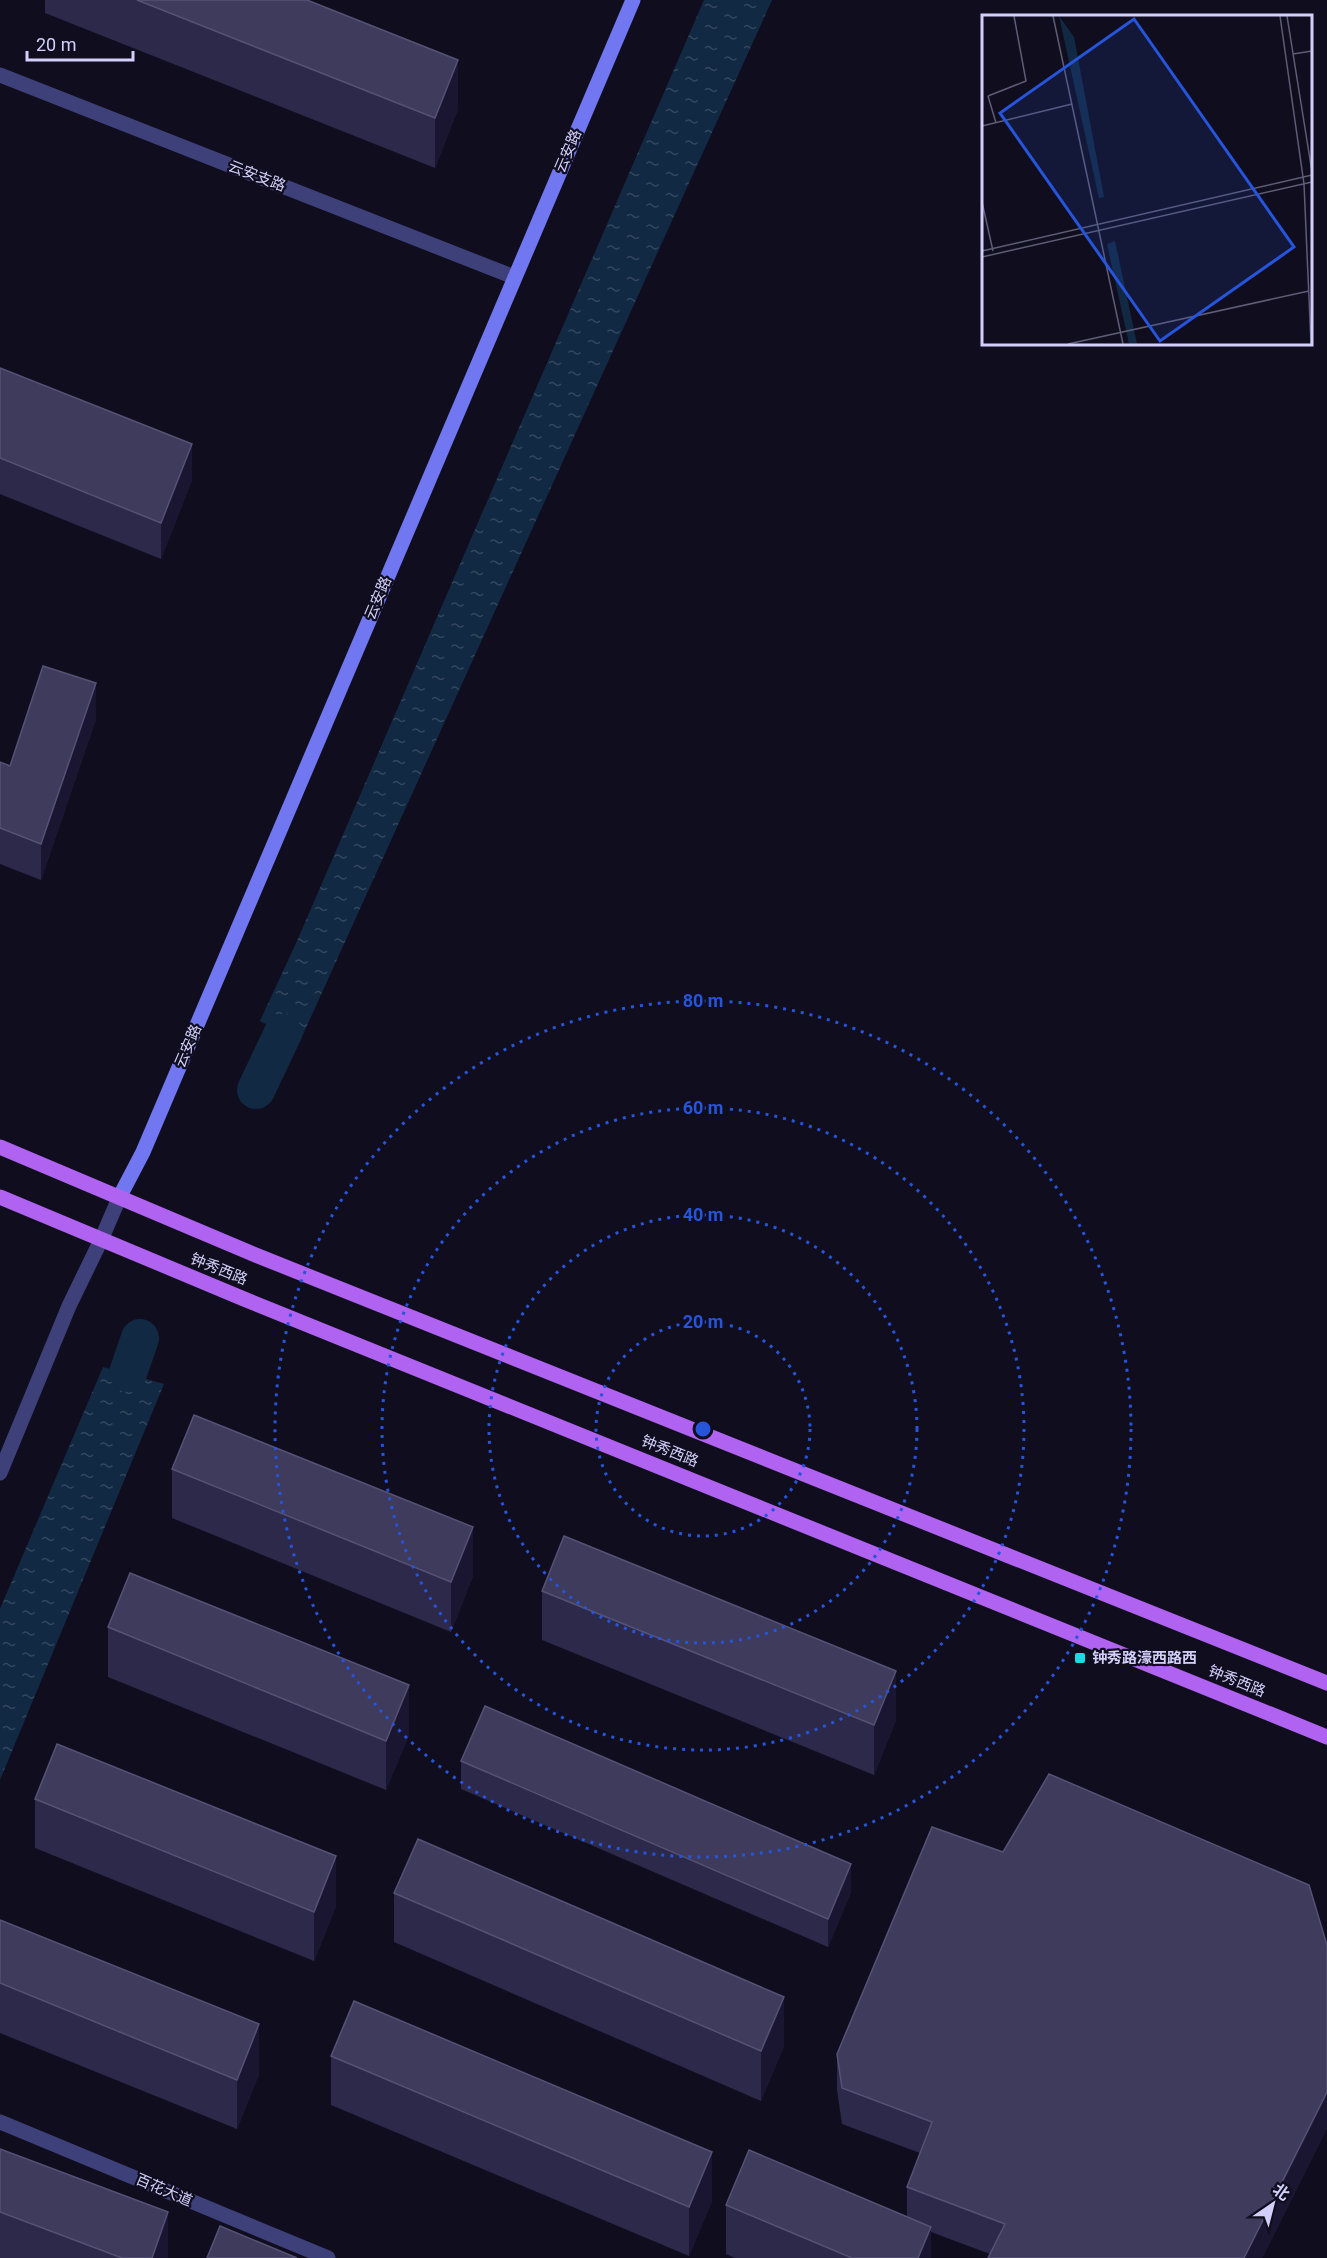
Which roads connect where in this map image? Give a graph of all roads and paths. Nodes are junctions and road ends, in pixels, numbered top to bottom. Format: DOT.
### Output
graph roads {
  1 [pos="633,0"];
  2 [pos="0,75"];
  3 [pos="514,277"];
  4 [pos="0,1146"];
  5 [pos="120,1196"];
  6 [pos="0,1197"];
  7 [pos="101,1240"];
  8 [pos="0,1473"];
  9 [pos="1327,1683"];
  10 [pos="1327,1737"];
  11 [pos="0,2122"];
  12 [pos="328,2258"];
  1 -- 3 [label="street, 云安路"];
  2 -- 3 [label="street, 云安支路"];
  3 -- 5 [label="street, 云安路"];
  4 -- 5 [label="main road, 钟秀西路"];
  5 -- 7 [label="street"];
  5 -- 9 [label="main road, 钟秀西路"];
  6 -- 7 [label="main road, 钟秀西路"];
  7 -- 8 [label="street"];
  7 -- 10 [label="main road, 钟秀西路"];
  11 -- 12 [label="street, 百花大道"];
}
